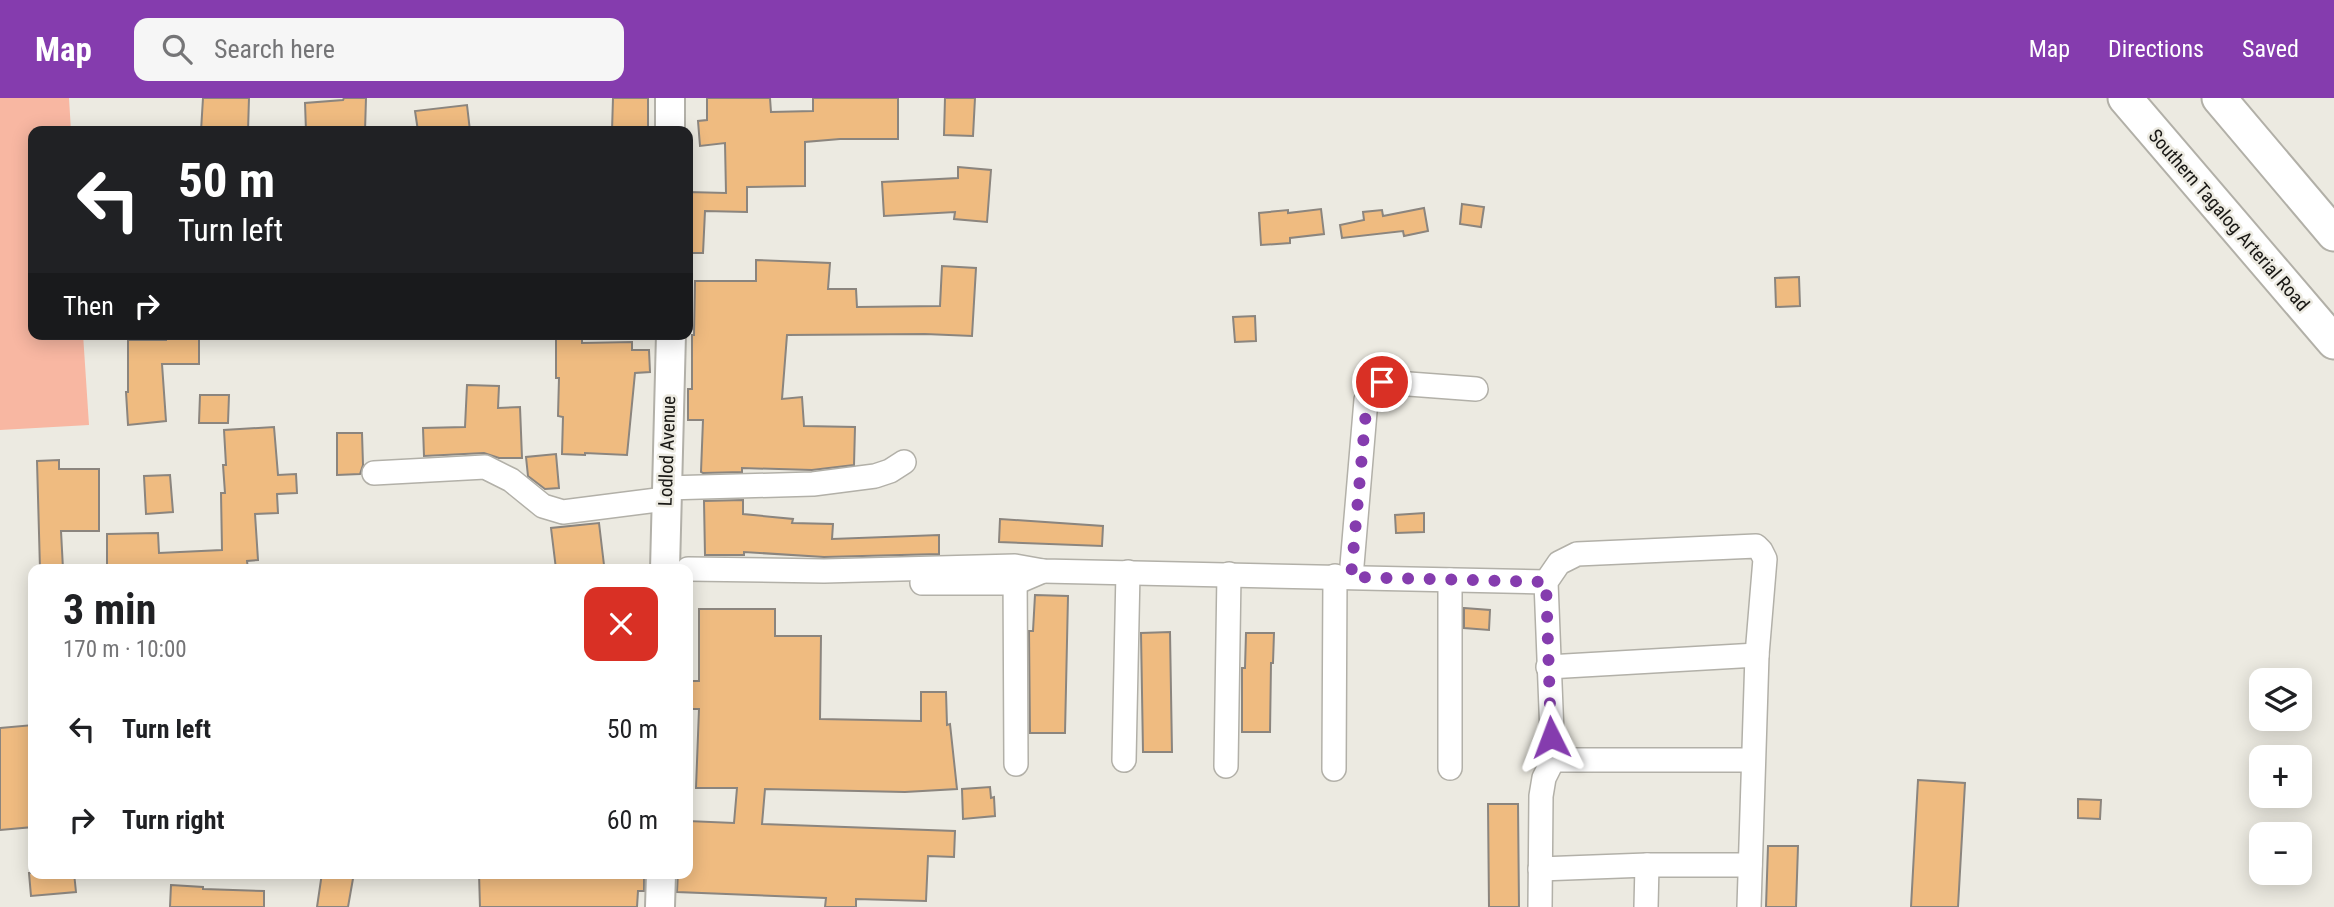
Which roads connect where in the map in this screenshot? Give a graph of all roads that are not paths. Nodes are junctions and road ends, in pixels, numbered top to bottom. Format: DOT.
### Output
graph roads {
  1 [pos="670,98"];
  2 [pos="2125,98"];
  3 [pos="2219,98"];
  4 [pos="670,126"];
  5 [pos="2334,234"];
  6 [pos="671,340"];
  7 [pos="2334,342"];
  8 [pos="1476,388"];
  9 [pos="904,462"];
  10 [pos="374,473"];
  11 [pos="666,494"];
  12 [pos="665,564"];
  13 [pos="693,569"];
  14 [pos="1128,572"];
  15 [pos="1015,574"];
  16 [pos="1228,575"];
  17 [pos="824,577"];
  18 [pos="1343,577"];
  19 [pos="1450,580"];
  20 [pos="1546,582"];
  21 [pos="693,583"];
  22 [pos="1757,655"];
  23 [pos="1548,667"];
  24 [pos="1124,760"];
  25 [pos="1553,760"];
  26 [pos="1753,760"];
  27 [pos="1016,764"];
  28 [pos="1226,766"];
  29 [pos="1450,768"];
  30 [pos="1334,769"];
  31 [pos="1749,864"];
  32 [pos="1647,865"];
  33 [pos="1540,869"];
  34 [pos="661,879"];
  35 [pos="660,907"];
  36 [pos="1539,907"];
  37 [pos="1646,907"];
  38 [pos="1749,907"];
  1 -- 4 [label="main road"];
  2 -- 7 [label="highway, Southern Tagalog Arterial Road"];
  3 -- 5 [label="highway"];
  6 -- 11 [label="main road, Lodlod Avenue"];
  8 -- 18 [label="street"];
  9 -- 11 [label="street"];
  10 -- 11 [label="street"];
  11 -- 12 [label="main road, Lodlod Avenue"];
  13 -- 17 [label="street"];
  14 -- 15 [label="street"];
  14 -- 16 [label="street"];
  14 -- 24 [label="street"];
  15 -- 17 [label="street"];
  15 -- 27 [label="street"];
  16 -- 18 [label="street"];
  16 -- 28 [label="street"];
  17 -- 21 [label="street"];
  18 -- 19 [label="street"];
  18 -- 30 [label="street"];
  19 -- 20 [label="street"];
  19 -- 29 [label="street"];
  20 -- 22 [label="street"];
  20 -- 23 [label="street"];
  22 -- 23 [label="street"];
  22 -- 26 [label="street"];
  23 -- 25 [label="street"];
  25 -- 26 [label="street"];
  25 -- 33 [label="street"];
  26 -- 31 [label="street"];
  31 -- 32 [label="street"];
  31 -- 38 [label="street"];
  32 -- 33 [label="street"];
  32 -- 37 [label="street"];
  33 -- 36 [label="street"];
  34 -- 35 [label="main road"];
}
